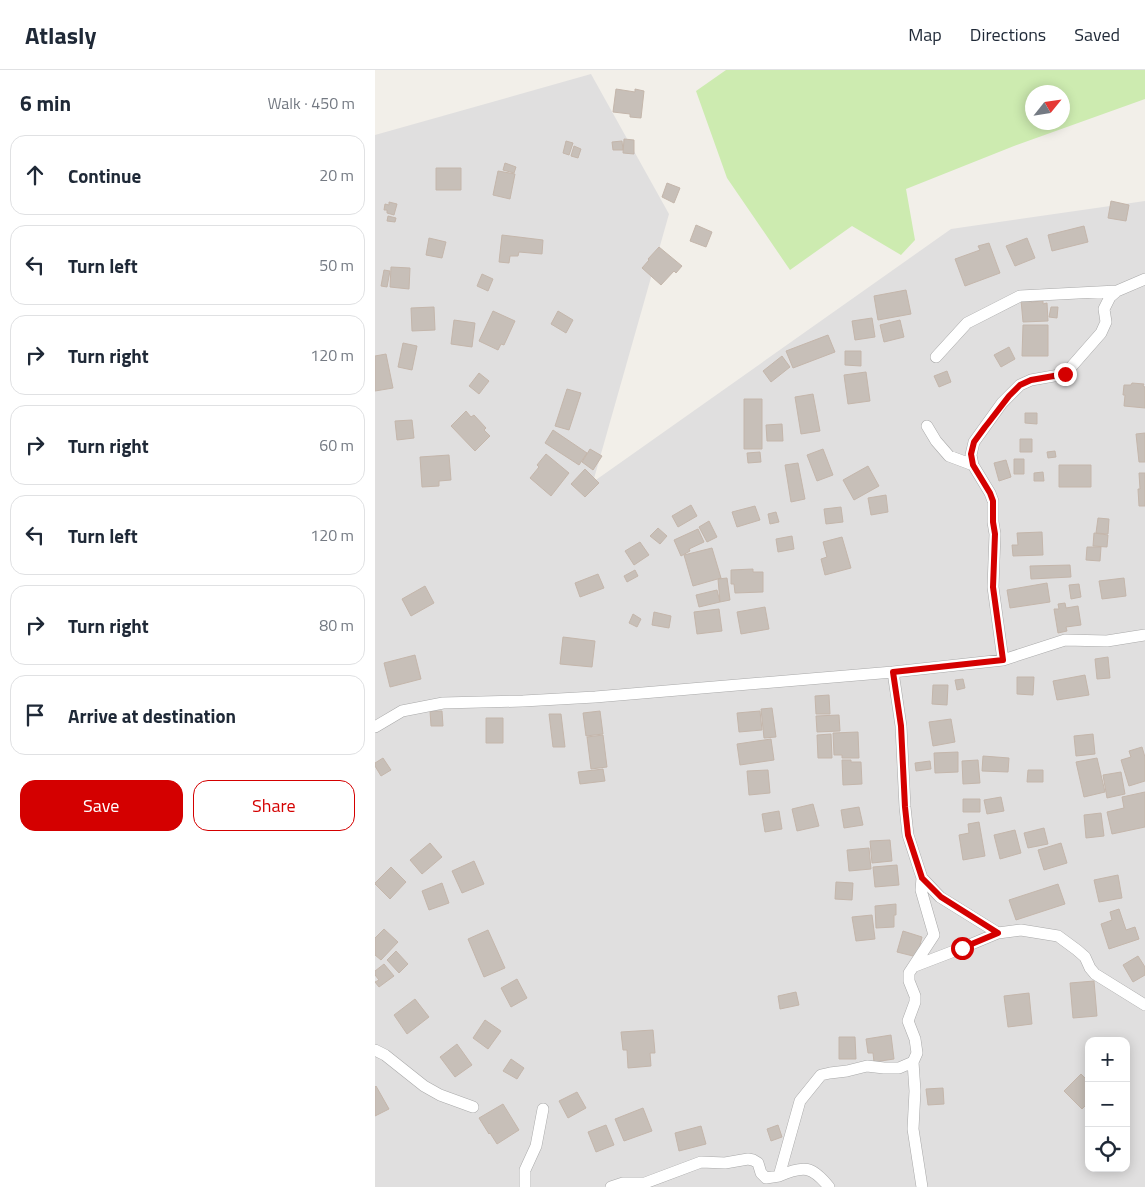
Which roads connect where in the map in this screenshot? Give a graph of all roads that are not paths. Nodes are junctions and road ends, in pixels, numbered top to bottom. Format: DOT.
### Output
graph roads {
  1 [pos="1145,279"];
  2 [pos="1117,290"];
  3 [pos="935,357"];
  4 [pos="927,426"];
  5 [pos="973,465"];
  6 [pos="1145,635"];
  7 [pos="1003,660"];
  8 [pos="893,672"];
  9 [pos="375,727"];
  10 [pos="922,878"];
  11 [pos="998,933"];
  12 [pos="915,966"];
  13 [pos="1145,1005"];
  14 [pos="375,1050"];
  15 [pos="913,1062"];
  16 [pos="473,1107"];
  17 [pos="543,1109"];
  18 [pos="779,1176"];
  19 [pos="525,1187"];
  20 [pos="611,1187"];
  21 [pos="829,1187"];
  22 [pos="922,1187"];
  1 -- 2 [label="street"];
  2 -- 3 [label="street"];
  2 -- 5 [label="street"];
  4 -- 5 [label="street"];
  5 -- 7 [label="street"];
  6 -- 7 [label="street"];
  7 -- 8 [label="street"];
  8 -- 9 [label="street"];
  8 -- 10 [label="street"];
  10 -- 11 [label="street"];
  10 -- 12 [label="street"];
  11 -- 12 [label="street"];
  11 -- 13 [label="street"];
  12 -- 15 [label="street"];
  14 -- 16 [label="street"];
  15 -- 18 [label="street"];
  15 -- 22 [label="street"];
  17 -- 19 [label="street"];
  18 -- 20 [label="street"];
  18 -- 21 [label="street"];
}
